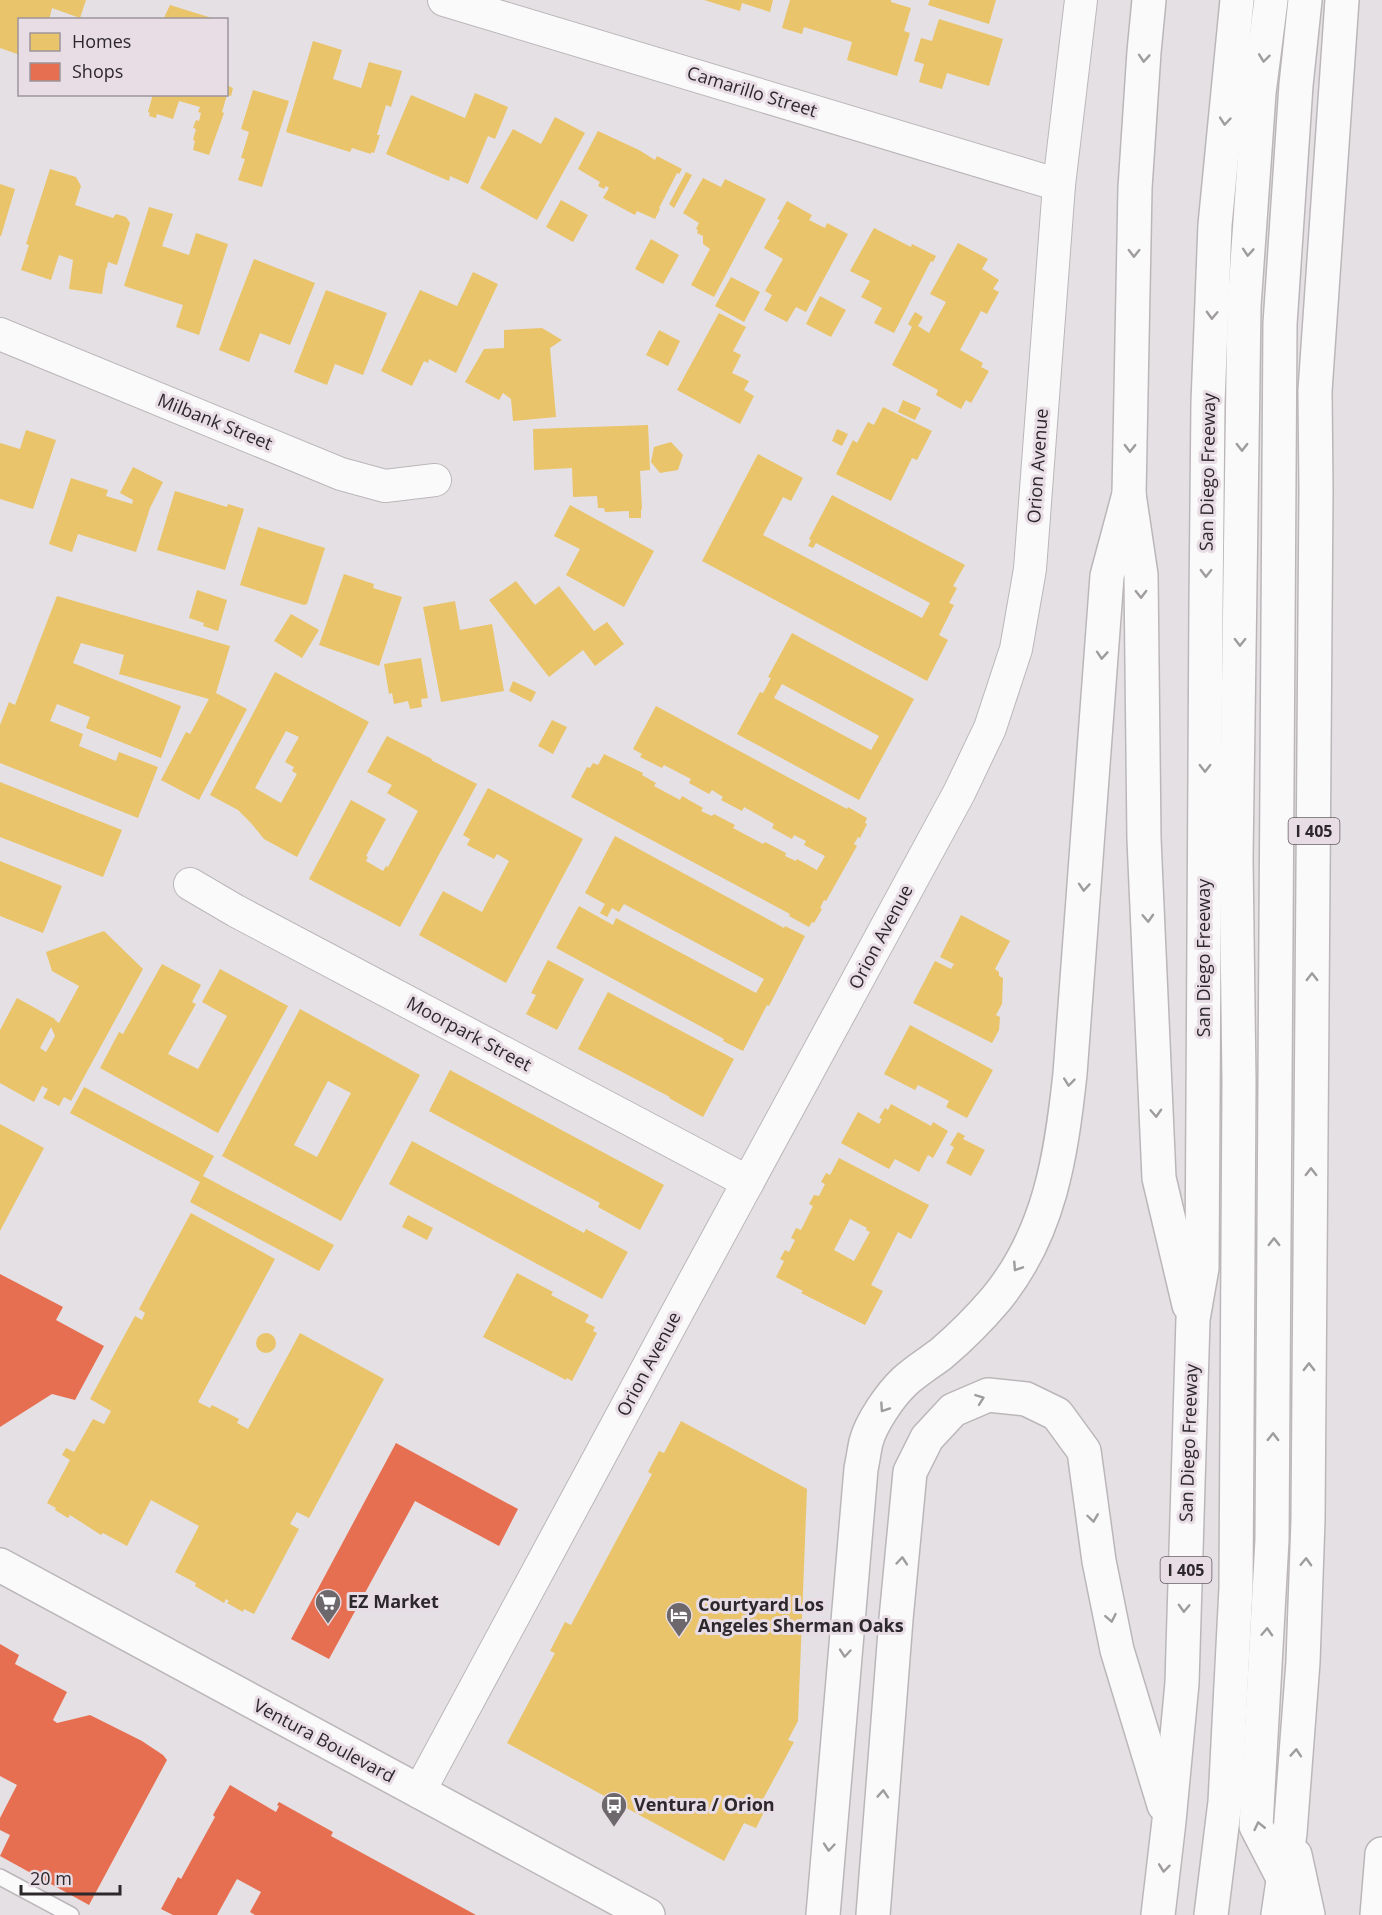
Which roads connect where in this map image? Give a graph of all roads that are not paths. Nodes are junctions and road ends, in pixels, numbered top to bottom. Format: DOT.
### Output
graph roads {
  1 [pos="444,0"];
  2 [pos="1081,0"];
  3 [pos="1149,0"];
  4 [pos="1237,0"];
  5 [pos="1271,0"];
  6 [pos="1305,0"];
  7 [pos="1342,0"];
  8 [pos="1059,185"];
  9 [pos="0,334"];
  10 [pos="435,480"];
  11 [pos="1129,494"];
  12 [pos="190,884"];
  13 [pos="748,1182"];
  14 [pos="1192,1319"];
  15 [pos="0,1565"];
  16 [pos="419,1792"];
  17 [pos="1169,1821"];
  18 [pos="1290,1833"];
  19 [pos="1382,1854"];
  20 [pos="0,1877"];
  21 [pos="1284,1878"];
  22 [pos="70,1915"];
  23 [pos="648,1915"];
  24 [pos="823,1915"];
  25 [pos="873,1915"];
  26 [pos="1158,1915"];
  27 [pos="1211,1915"];
  28 [pos="1278,1915"];
  29 [pos="1308,1915"];
  30 [pos="1377,1915"];
  1 -- 8 [label="street, Camarillo Street"];
  2 -- 8 [label="street, Orion Avenue"];
  3 -- 11 [label="main road, one-way"];
  4 -- 14 [label="main road, San Diego Freeway / I 405, one-way"];
  5 -- 27 [label="main road, one-way"];
  21 -- 6 [label="main road, one-way"];
  18 -- 7 [label="main road, I 405, one-way"];
  8 -- 13 [label="street, Orion Avenue"];
  9 -- 10 [label="street, Milbank Street"];
  11 -- 14 [label="main road, one-way"];
  11 -- 24 [label="main road, one-way"];
  12 -- 13 [label="street, Moorpark Street"];
  13 -- 16 [label="street, Orion Avenue"];
  14 -- 17 [label="main road, San Diego Freeway / I 405, one-way"];
  15 -- 16 [label="main road, Ventura Boulevard"];
  16 -- 23 [label="main road, Ventura Boulevard"];
  25 -- 17 [label="main road, one-way"];
  17 -- 26 [label="main road, San Diego Freeway / I 405, one-way"];
  18 -- 21 [label="main road, I 405"];
  18 -- 29 [label="main road"];
  19 -- 30 [label="main road"];
  20 -- 22 [label="lane"];
  21 -- 28 [label="main road, I 405"];
}
